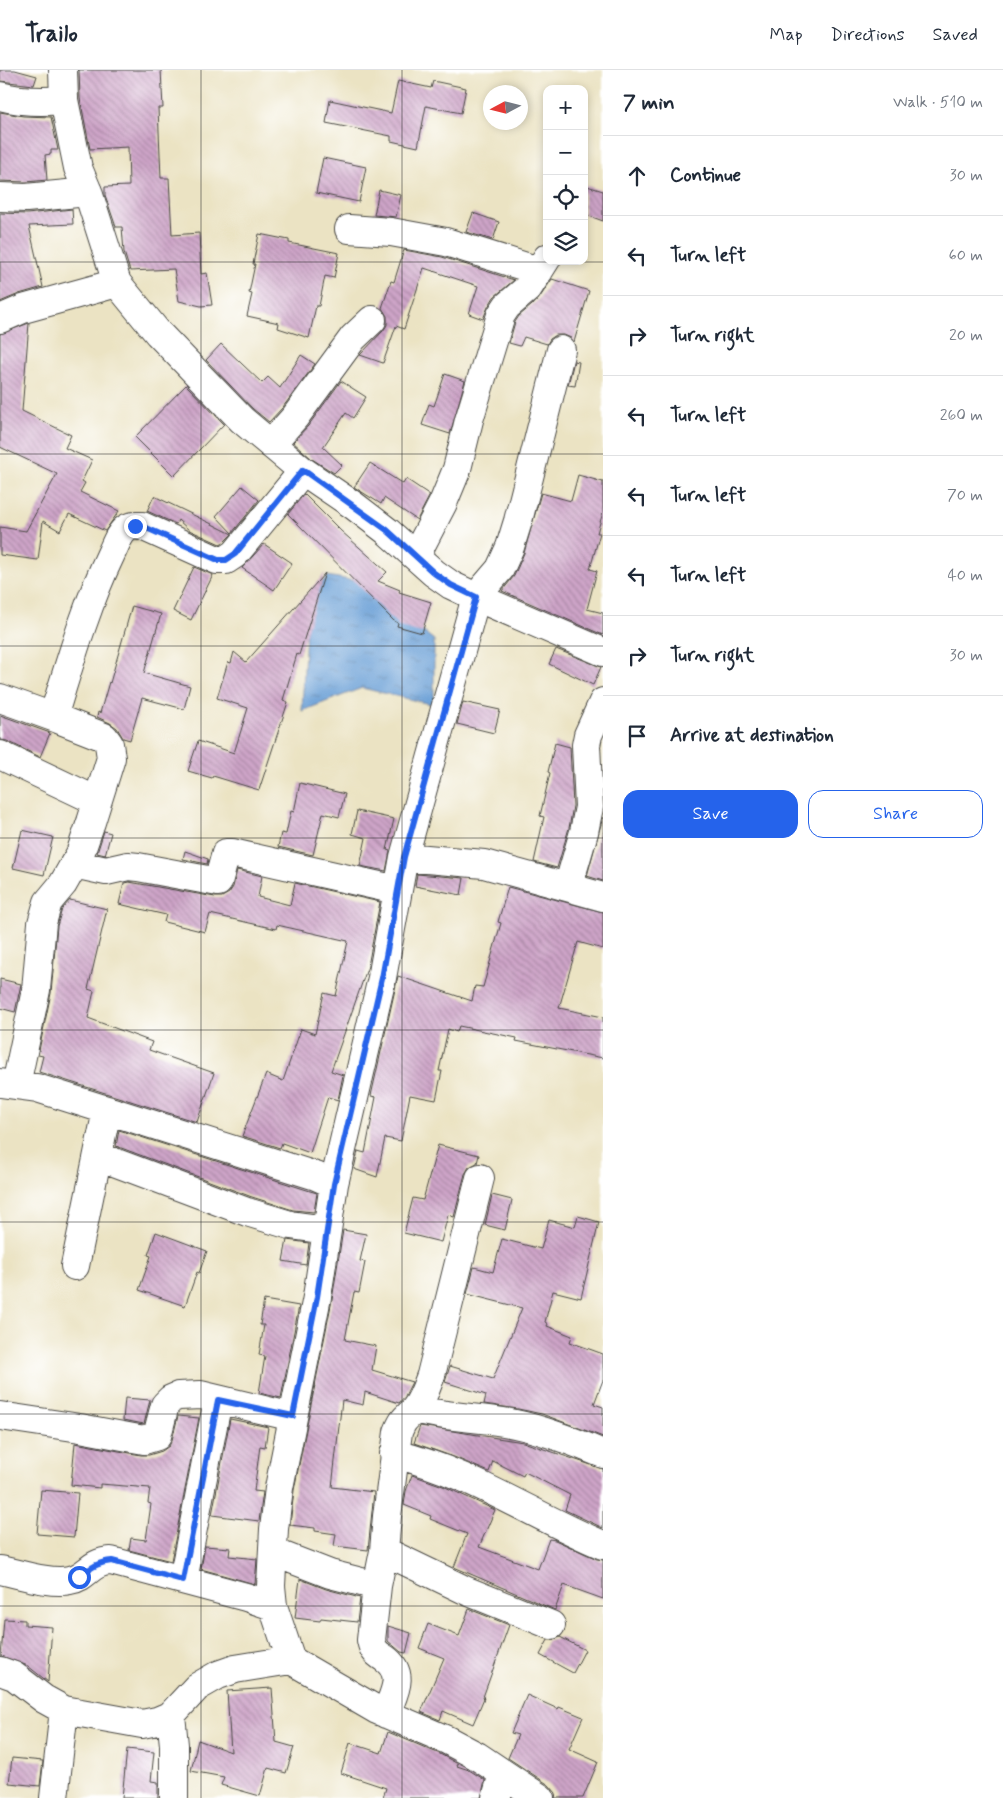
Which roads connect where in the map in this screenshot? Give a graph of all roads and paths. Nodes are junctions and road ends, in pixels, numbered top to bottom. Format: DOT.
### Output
graph roads {
  1 [pos="63,70"];
  2 [pos="0,96"];
  3 [pos="64,100"];
  4 [pos="88,192"];
  5 [pos="0,197"];
  6 [pos="349,229"];
  7 [pos="543,264"];
  8 [pos="117,282"];
  9 [pos="0,319"];
  10 [pos="372,320"];
  11 [pos="561,350"];
  12 [pos="271,444"];
  13 [pos="303,470"];
  14 [pos="416,555"];
  15 [pos="476,597"];
  16 [pos="603,652"];
  17 [pos="0,698"];
  18 [pos="603,702"];
  19 [pos="53,717"];
  20 [pos="0,755"];
  21 [pos="97,801"];
  22 [pos="594,834"];
  23 [pos="404,857"];
  24 [pos="74,864"];
  25 [pos="568,887"];
  26 [pos="397,890"];
  27 [pos="603,897"];
  28 [pos="8,1084"];
  29 [pos="107,1110"];
  30 [pos="98,1156"];
  31 [pos="480,1178"];
  32 [pos="334,1184"];
  33 [pos="327,1230"];
  34 [pos="75,1266"];
  35 [pos="218,1400"];
  36 [pos="415,1409"];
  37 [pos="0,1416"];
  38 [pos="293,1416"];
  39 [pos="394,1454"];
  40 [pos="603,1454"];
  41 [pos="603,1545"];
  42 [pos="384,1551"];
  43 [pos="273,1552"];
  44 [pos="0,1570"];
  45 [pos="183,1580"];
  46 [pos="377,1586"];
  47 [pos="273,1606"];
  48 [pos="550,1625"];
  49 [pos="291,1660"];
  50 [pos="0,1671"];
  51 [pos="64,1710"];
  52 [pos="386,1714"];
  53 [pos="171,1715"];
  54 [pos="499,1786"];
  55 [pos="54,1798"];
  56 [pos="174,1798"];
  57 [pos="540,1798"];
  1 -- 3 [label="street"];
  2 -- 3 [label="street"];
  3 -- 4 [label="street"];
  4 -- 5 [label="street"];
  4 -- 8 [label="street"];
  6 -- 7 [label="street"];
  7 -- 14 [label="street"];
  8 -- 9 [label="street"];
  8 -- 12 [label="street"];
  10 -- 12 [label="street"];
  11 -- 15 [label="street"];
  12 -- 13 [label="street"];
  13 -- 14 [label="street"];
  13 -- 19 [label="street"];
  14 -- 15 [label="street"];
  15 -- 16 [label="street"];
  15 -- 23 [label="street"];
  17 -- 19 [label="street"];
  18 -- 22 [label="street"];
  19 -- 21 [label="street"];
  20 -- 21 [label="street"];
  21 -- 24 [label="street"];
  22 -- 25 [label="street"];
  23 -- 25 [label="street"];
  23 -- 26 [label="street"];
  24 -- 26 [label="street"];
  24 -- 28 [label="street"];
  25 -- 27 [label="street"];
  26 -- 32 [label="street"];
  28 -- 29 [label="street"];
  29 -- 30 [label="street"];
  29 -- 32 [label="street"];
  30 -- 33 [label="street"];
  30 -- 34 [label="street"];
  31 -- 36 [label="street"];
  32 -- 33 [label="street"];
  33 -- 38 [label="street"];
  35 -- 37 [label="street"];
  35 -- 38 [label="street"];
  35 -- 45 [label="street"];
  36 -- 39 [label="street"];
  36 -- 40 [label="street"];
  38 -- 43 [label="street"];
  39 -- 41 [label="street"];
  39 -- 42 [label="street"];
  42 -- 46 [label="street"];
  42 -- 48 [label="street"];
  43 -- 46 [label="street"];
  43 -- 47 [label="street"];
  44 -- 45 [label="street"];
  45 -- 47 [label="street"];
  46 -- 52 [label="street"];
  47 -- 49 [label="street"];
  49 -- 52 [label="street"];
  49 -- 53 [label="street"];
  50 -- 51 [label="street"];
  51 -- 53 [label="street"];
  51 -- 55 [label="street"];
  52 -- 54 [label="street"];
  53 -- 56 [label="street"];
  54 -- 57 [label="street"];
}
